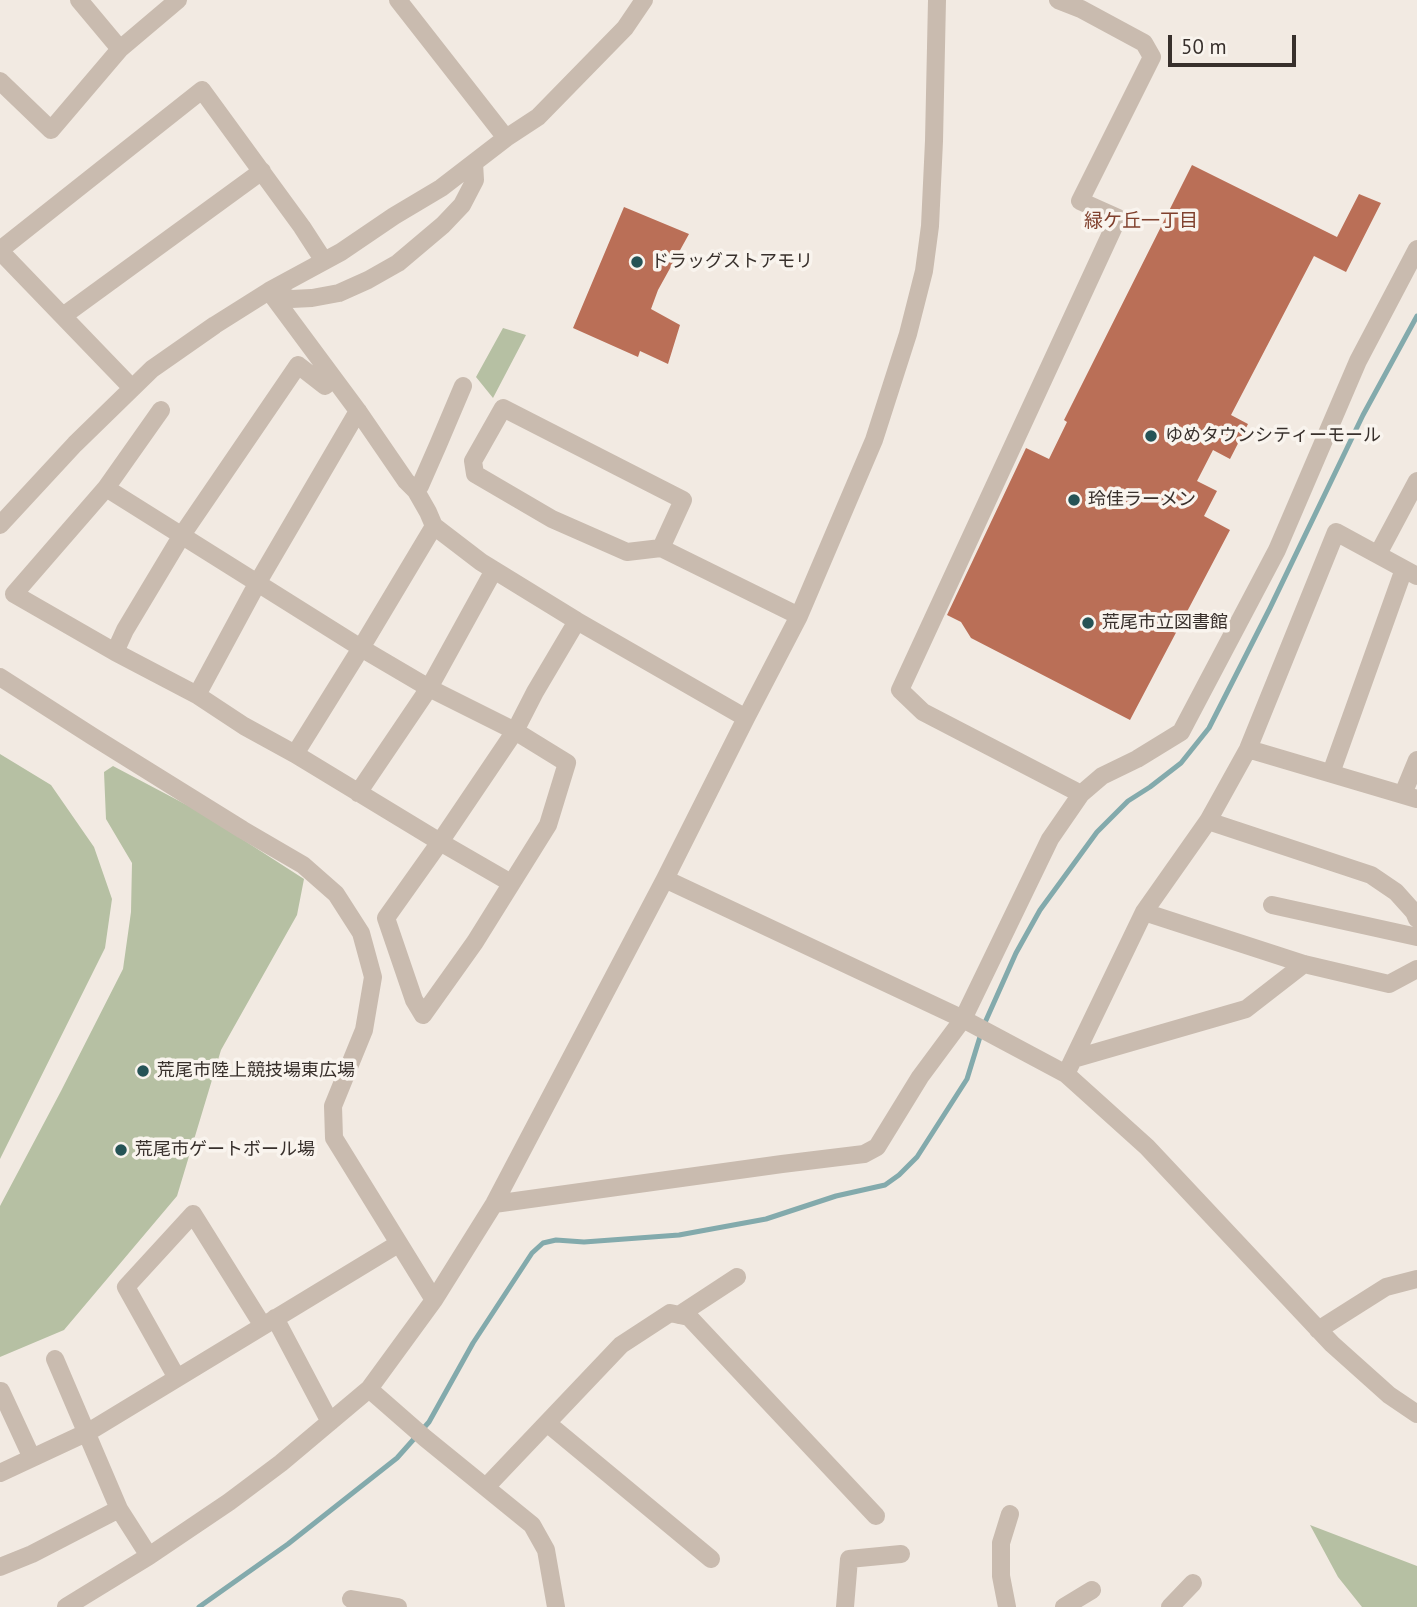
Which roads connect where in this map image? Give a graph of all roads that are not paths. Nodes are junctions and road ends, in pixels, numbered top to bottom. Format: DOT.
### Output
graph roads {
  1 [pos="79,0"];
  2 [pos="178,0"];
  3 [pos="398,0"];
  4 [pos="644,0"];
  5 [pos="937,0"];
  6 [pos="1058,0"];
  7 [pos="1083,4"];
  8 [pos="120,49"];
  9 [pos="0,81"];
  10 [pos="506,138"];
  11 [pos="474,163"];
  12 [pos="262,171"];
  13 [pos="1417,249"];
  14 [pos="0,251"];
  15 [pos="324,261"];
  16 [pos="269,291"];
  17 [pos="63,316"];
  18 [pos="333,378"];
  19 [pos="463,386"];
  20 [pos="132,387"];
  21 [pos="161,410"];
  22 [pos="358,411"];
  23 [pos="1417,481"];
  24 [pos="106,488"];
  25 [pos="416,491"];
  26 [pos="0,525"];
  27 [pos="434,526"];
  28 [pos="183,536"];
  29 [pos="661,548"];
  30 [pos="1378,554"];
  31 [pos="494,570"];
  32 [pos="1411,572"];
  33 [pos="258,582"];
  34 [pos="799,616"];
  35 [pos="577,621"];
  36 [pos="361,648"];
  37 [pos="115,652"];
  38 [pos="0,677"];
  39 [pos="429,688"];
  40 [pos="197,695"];
  41 [pos="746,718"];
  42 [pos="515,731"];
  43 [pos="1248,749"];
  44 [pos="295,754"];
  45 [pos="1417,760"];
  46 [pos="1331,773"];
  47 [pos="358,793"];
  48 [pos="1081,794"];
  49 [pos="1410,796"];
  50 [pos="1208,821"];
  51 [pos="440,842"];
  52 [pos="665,879"];
  53 [pos="511,883"];
  54 [pos="1272,905"];
  55 [pos="1144,912"];
  56 [pos="1417,919"];
  57 [pos="1417,937"];
  58 [pos="1304,964"];
  59 [pos="1417,969"];
  60 [pos="966,1020"];
  61 [pos="1069,1066"];
  62 [pos="494,1204"];
  63 [pos="398,1244"];
  64 [pos="737,1277"];
  65 [pos="1417,1279"];
  66 [pos="434,1300"];
  67 [pos="679,1315"];
  68 [pos="269,1322"];
  69 [pos="1318,1330"];
  70 [pos="55,1359"];
  71 [pos="177,1378"];
  72 [pos="369,1389"];
  73 [pos="1,1391"];
  74 [pos="1417,1414"];
  75 [pos="330,1422"];
  76 [pos="547,1423"];
  77 [pos="87,1432"];
  78 [pos="32,1458"];
  79 [pos="0,1473"];
  80 [pos="486,1487"];
  81 [pos="119,1509"];
  82 [pos="1010,1514"];
  83 [pos="876,1517"];
  84 [pos="901,1554"];
  85 [pos="149,1556"];
  86 [pos="711,1559"];
  87 [pos="0,1567"];
  88 [pos="1193,1583"];
  89 [pos="1093,1590"];
  90 [pos="351,1599"];
  91 [pos="66,1607"];
  92 [pos="398,1607"];
  93 [pos="556,1607"];
  94 [pos="845,1607"];
  95 [pos="1007,1607"];
  96 [pos="1064,1607"];
  97 [pos="1170,1607"];
  1 -- 8 [label="street"];
  2 -- 8 [label="street"];
  3 -- 10 [label="street"];
  4 -- 10 [label="street"];
  5 -- 34 [label="street"];
  6 -- 7 [label="street"];
  7 -- 48 [label="street"];
  8 -- 9 [label="street"];
  10 -- 11 [label="street"];
  11 -- 15 [label="street"];
  11 -- 16 [label="street"];
  12 -- 14 [label="street"];
  12 -- 15 [label="street"];
  12 -- 17 [label="street"];
  13 -- 48 [label="street"];
  14 -- 17 [label="street"];
  15 -- 16 [label="street"];
  16 -- 18 [label="street"];
  16 -- 20 [label="street"];
  17 -- 20 [label="street"];
  18 -- 22 [label="street"];
  18 -- 28 [label="street"];
  19 -- 25 [label="street"];
  20 -- 26 [label="street"];
  21 -- 24 [label="street"];
  22 -- 25 [label="street"];
  22 -- 33 [label="street"];
  23 -- 30 [label="street"];
  24 -- 28 [label="street"];
  24 -- 37 [label="street"];
  25 -- 27 [label="street"];
  27 -- 31 [label="street"];
  27 -- 36 [label="street"];
  28 -- 33 [label="street"];
  28 -- 37 [label="street"];
  29 -- 29 [label="street"];
  29 -- 34 [label="street"];
  30 -- 32 [label="street"];
  30 -- 43 [label="street"];
  31 -- 35 [label="street"];
  31 -- 39 [label="street"];
  32 -- 46 [label="street"];
  33 -- 36 [label="street"];
  33 -- 40 [label="street"];
  34 -- 41 [label="street"];
  35 -- 41 [label="street"];
  35 -- 42 [label="street"];
  36 -- 39 [label="street"];
  36 -- 44 [label="street"];
  37 -- 40 [label="street"];
  38 -- 63 [label="street"];
  39 -- 42 [label="street"];
  39 -- 47 [label="street"];
  40 -- 44 [label="street"];
  41 -- 52 [label="street"];
  42 -- 51 [label="street"];
  42 -- 53 [label="street"];
  43 -- 46 [label="street"];
  43 -- 50 [label="street"];
  44 -- 47 [label="street"];
  45 -- 49 [label="street"];
  46 -- 49 [label="street"];
  47 -- 51 [label="street"];
  48 -- 60 [label="street"];
  50 -- 55 [label="street"];
  50 -- 56 [label="street"];
  51 -- 53 [label="street"];
  51 -- 53 [label="street"];
  52 -- 60 [label="street"];
  52 -- 62 [label="street"];
  54 -- 57 [label="street"];
  55 -- 58 [label="street"];
  55 -- 61 [label="street"];
  58 -- 59 [label="street"];
  58 -- 61 [label="street"];
  60 -- 61 [label="street"];
  60 -- 62 [label="street"];
  61 -- 69 [label="street"];
  62 -- 66 [label="street"];
  63 -- 66 [label="street"];
  63 -- 68 [label="street"];
  64 -- 67 [label="street"];
  65 -- 69 [label="street"];
  66 -- 72 [label="street"];
  67 -- 76 [label="street"];
  67 -- 83 [label="street"];
  68 -- 71 [label="street"];
  68 -- 71 [label="street"];
  68 -- 75 [label="street"];
  69 -- 74 [label="street"];
  70 -- 77 [label="street"];
  71 -- 77 [label="street"];
  72 -- 75 [label="street"];
  72 -- 80 [label="street"];
  73 -- 78 [label="street"];
  75 -- 85 [label="street"];
  76 -- 80 [label="street"];
  76 -- 86 [label="street"];
  77 -- 78 [label="street"];
  77 -- 81 [label="street"];
  78 -- 79 [label="street"];
  80 -- 93 [label="street"];
  81 -- 85 [label="street"];
  81 -- 87 [label="street"];
  82 -- 95 [label="street"];
  84 -- 94 [label="street"];
  85 -- 91 [label="street"];
  88 -- 97 [label="street"];
  89 -- 96 [label="street"];
  90 -- 92 [label="street"];
}
